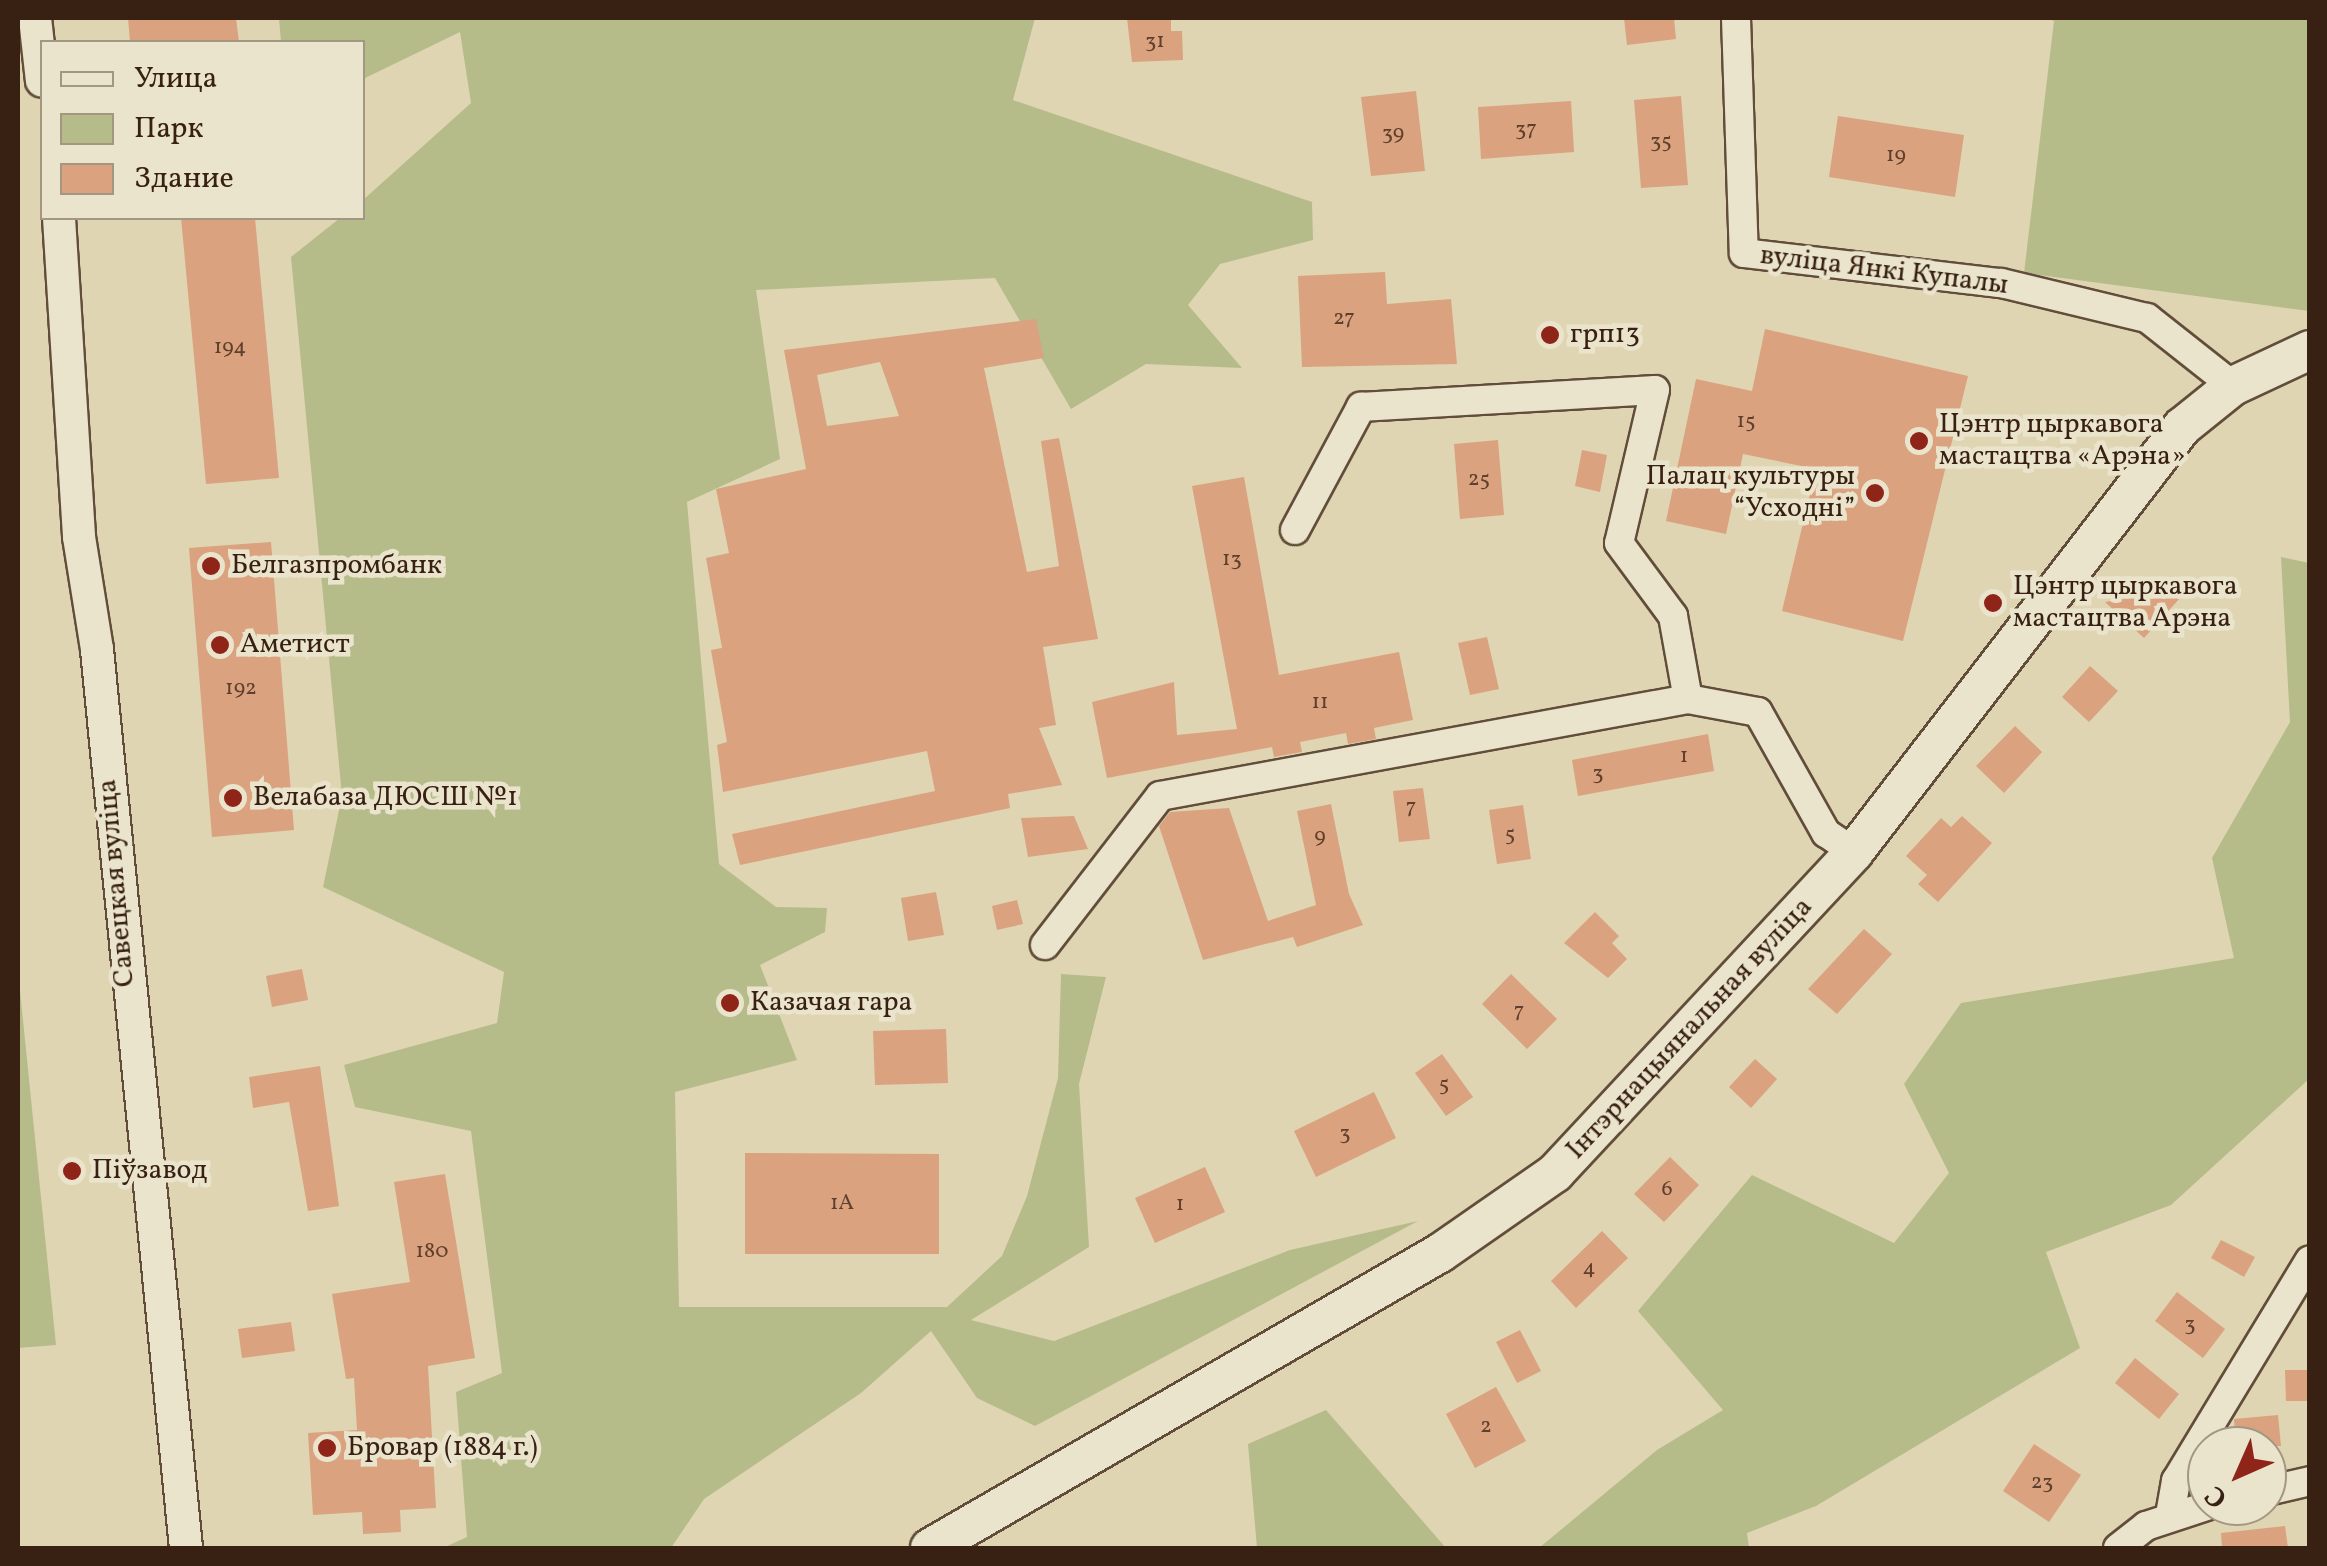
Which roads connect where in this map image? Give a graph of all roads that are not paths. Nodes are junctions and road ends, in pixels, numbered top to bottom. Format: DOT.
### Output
graph roads {
  1 [pos="34,18"];
  2 [pos="1736,18"];
  3 [pos="40,65"];
  4 [pos="60,220"];
  5 [pos="2310,350"];
  6 [pos="2233,386"];
  7 [pos="1295,530"];
  8 [pos="1688,699"];
  9 [pos="1854,852"];
  10 [pos="1045,944"];
  11 [pos="2310,1260"];
  12 [pos="2187,1511"];
  13 [pos="2170,1515"];
  14 [pos="186,1548"];
  15 [pos="930,1548"];
  16 [pos="2118,1548"];
  1 -- 3 [label="street"];
  2 -- 6 [label="street, вуліца Янкі Купалы"];
  4 -- 14 [label="street, Савецкая вуліца"];
  5 -- 6 [label="main road, Інтэрнацыянальная вуліца"];
  6 -- 9 [label="main road, Інтэрнацыянальная вуліца"];
  7 -- 8 [label="street"];
  8 -- 9 [label="street"];
  8 -- 10 [label="street"];
  9 -- 15 [label="main road, Інтэрнацыянальная вуліца"];
  11 -- 13 [label="street"];
  12 -- 13 [label="street"];
  13 -- 16 [label="street"];
}
